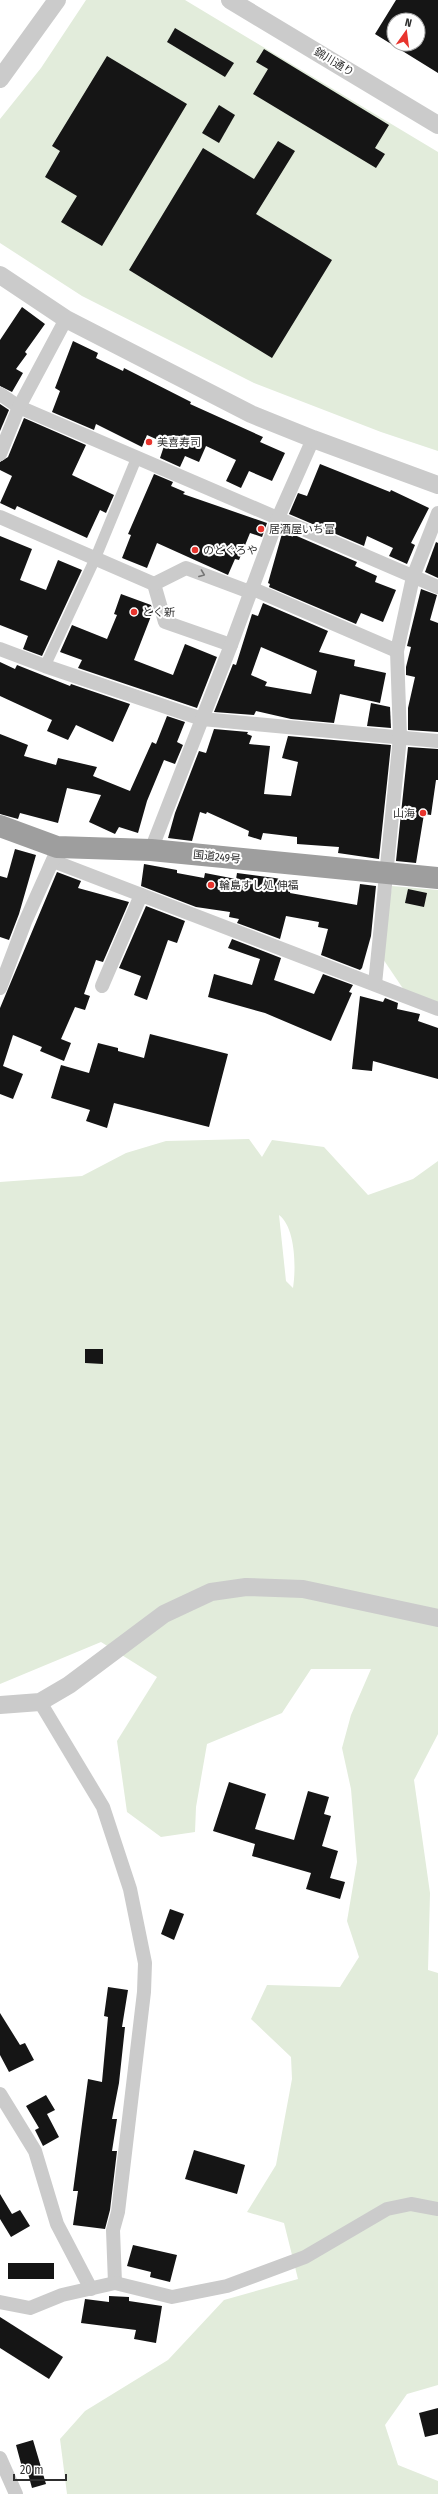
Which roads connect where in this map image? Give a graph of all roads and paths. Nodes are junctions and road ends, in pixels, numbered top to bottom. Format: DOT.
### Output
graph roads {
  1 [pos="57,0"];
  2 [pos="230,0"];
  3 [pos="0,79"];
  4 [pos="438,125"];
  5 [pos="0,275"];
  6 [pos="66,319"];
  7 [pos="0,394"];
  8 [pos="19,407"];
  9 [pos="313,439"];
  10 [pos="0,454"];
  11 [pos="137,457"];
  12 [pos="438,485"];
  13 [pos="438,514"];
  14 [pos="0,517"];
  15 [pos="278,518"];
  16 [pos="95,559"];
  17 [pos="413,577"];
  18 [pos="154,584"];
  19 [pos="438,587"];
  20 [pos="250,590"];
  21 [pos="232,645"];
  22 [pos="0,649"];
  23 [pos="397,651"];
  24 [pos="45,666"];
  25 [pos="202,719"];
  26 [pos="400,737"];
  27 [pos="438,741"];
  28 [pos="0,826"];
  29 [pos="151,850"];
  30 [pos="55,854"];
  31 [pos="385,874"];
  32 [pos="438,878"];
  33 [pos="140,894"];
  34 [pos="375,984"];
  35 [pos="102,986"];
  36 [pos="0,988"];
  37 [pos="438,1009"];
  38 [pos="438,1618"];
  39 [pos="40,1702"];
  40 [pos="0,1705"];
  41 [pos="0,2094"];
  42 [pos="438,2209"];
  43 [pos="115,2283"];
  44 [pos="91,2289"];
  45 [pos="0,2302"];
  46 [pos="0,2458"];
  47 [pos="16,2494"];
  1 -- 3 [label="street"];
  2 -- 4 [label="street, 錦川通り"];
  5 -- 6 [label="street"];
  6 -- 8 [label="street"];
  6 -- 9 [label="street"];
  7 -- 8 [label="street"];
  8 -- 10 [label="street"];
  8 -- 11 [label="street"];
  9 -- 12 [label="street"];
  9 -- 15 [label="street"];
  11 -- 15 [label="street"];
  11 -- 16 [label="street"];
  13 -- 17 [label="street"];
  14 -- 16 [label="street"];
  15 -- 17 [label="street"];
  15 -- 20 [label="street"];
  16 -- 18 [label="street"];
  16 -- 24 [label="street"];
  17 -- 19 [label="street"];
  17 -- 23 [label="street"];
  18 -- 20 [label="street, one-way"];
  18 -- 21 [label="street"];
  20 -- 21 [label="street"];
  20 -- 23 [label="street"];
  21 -- 25 [label="street"];
  22 -- 24 [label="street"];
  23 -- 26 [label="street"];
  24 -- 25 [label="street"];
  25 -- 26 [label="street"];
  25 -- 29 [label="street"];
  26 -- 27 [label="street"];
  26 -- 31 [label="street"];
  28 -- 30 [label="highway, 国道249号"];
  29 -- 30 [label="highway, 国道249号"];
  29 -- 31 [label="highway, 国道249号"];
  30 -- 33 [label="street"];
  30 -- 36 [label="street"];
  31 -- 32 [label="highway, 国道249号"];
  31 -- 34 [label="street"];
  33 -- 34 [label="street"];
  33 -- 35 [label="street"];
  34 -- 37 [label="street"];
  38 -- 39 [label="street"];
  39 -- 40 [label="street"];
  39 -- 43 [label="street"];
  41 -- 44 [label="street"];
  42 -- 43 [label="street"];
  43 -- 44 [label="street"];
  44 -- 45 [label="street"];
  46 -- 47 [label="street"];
}
